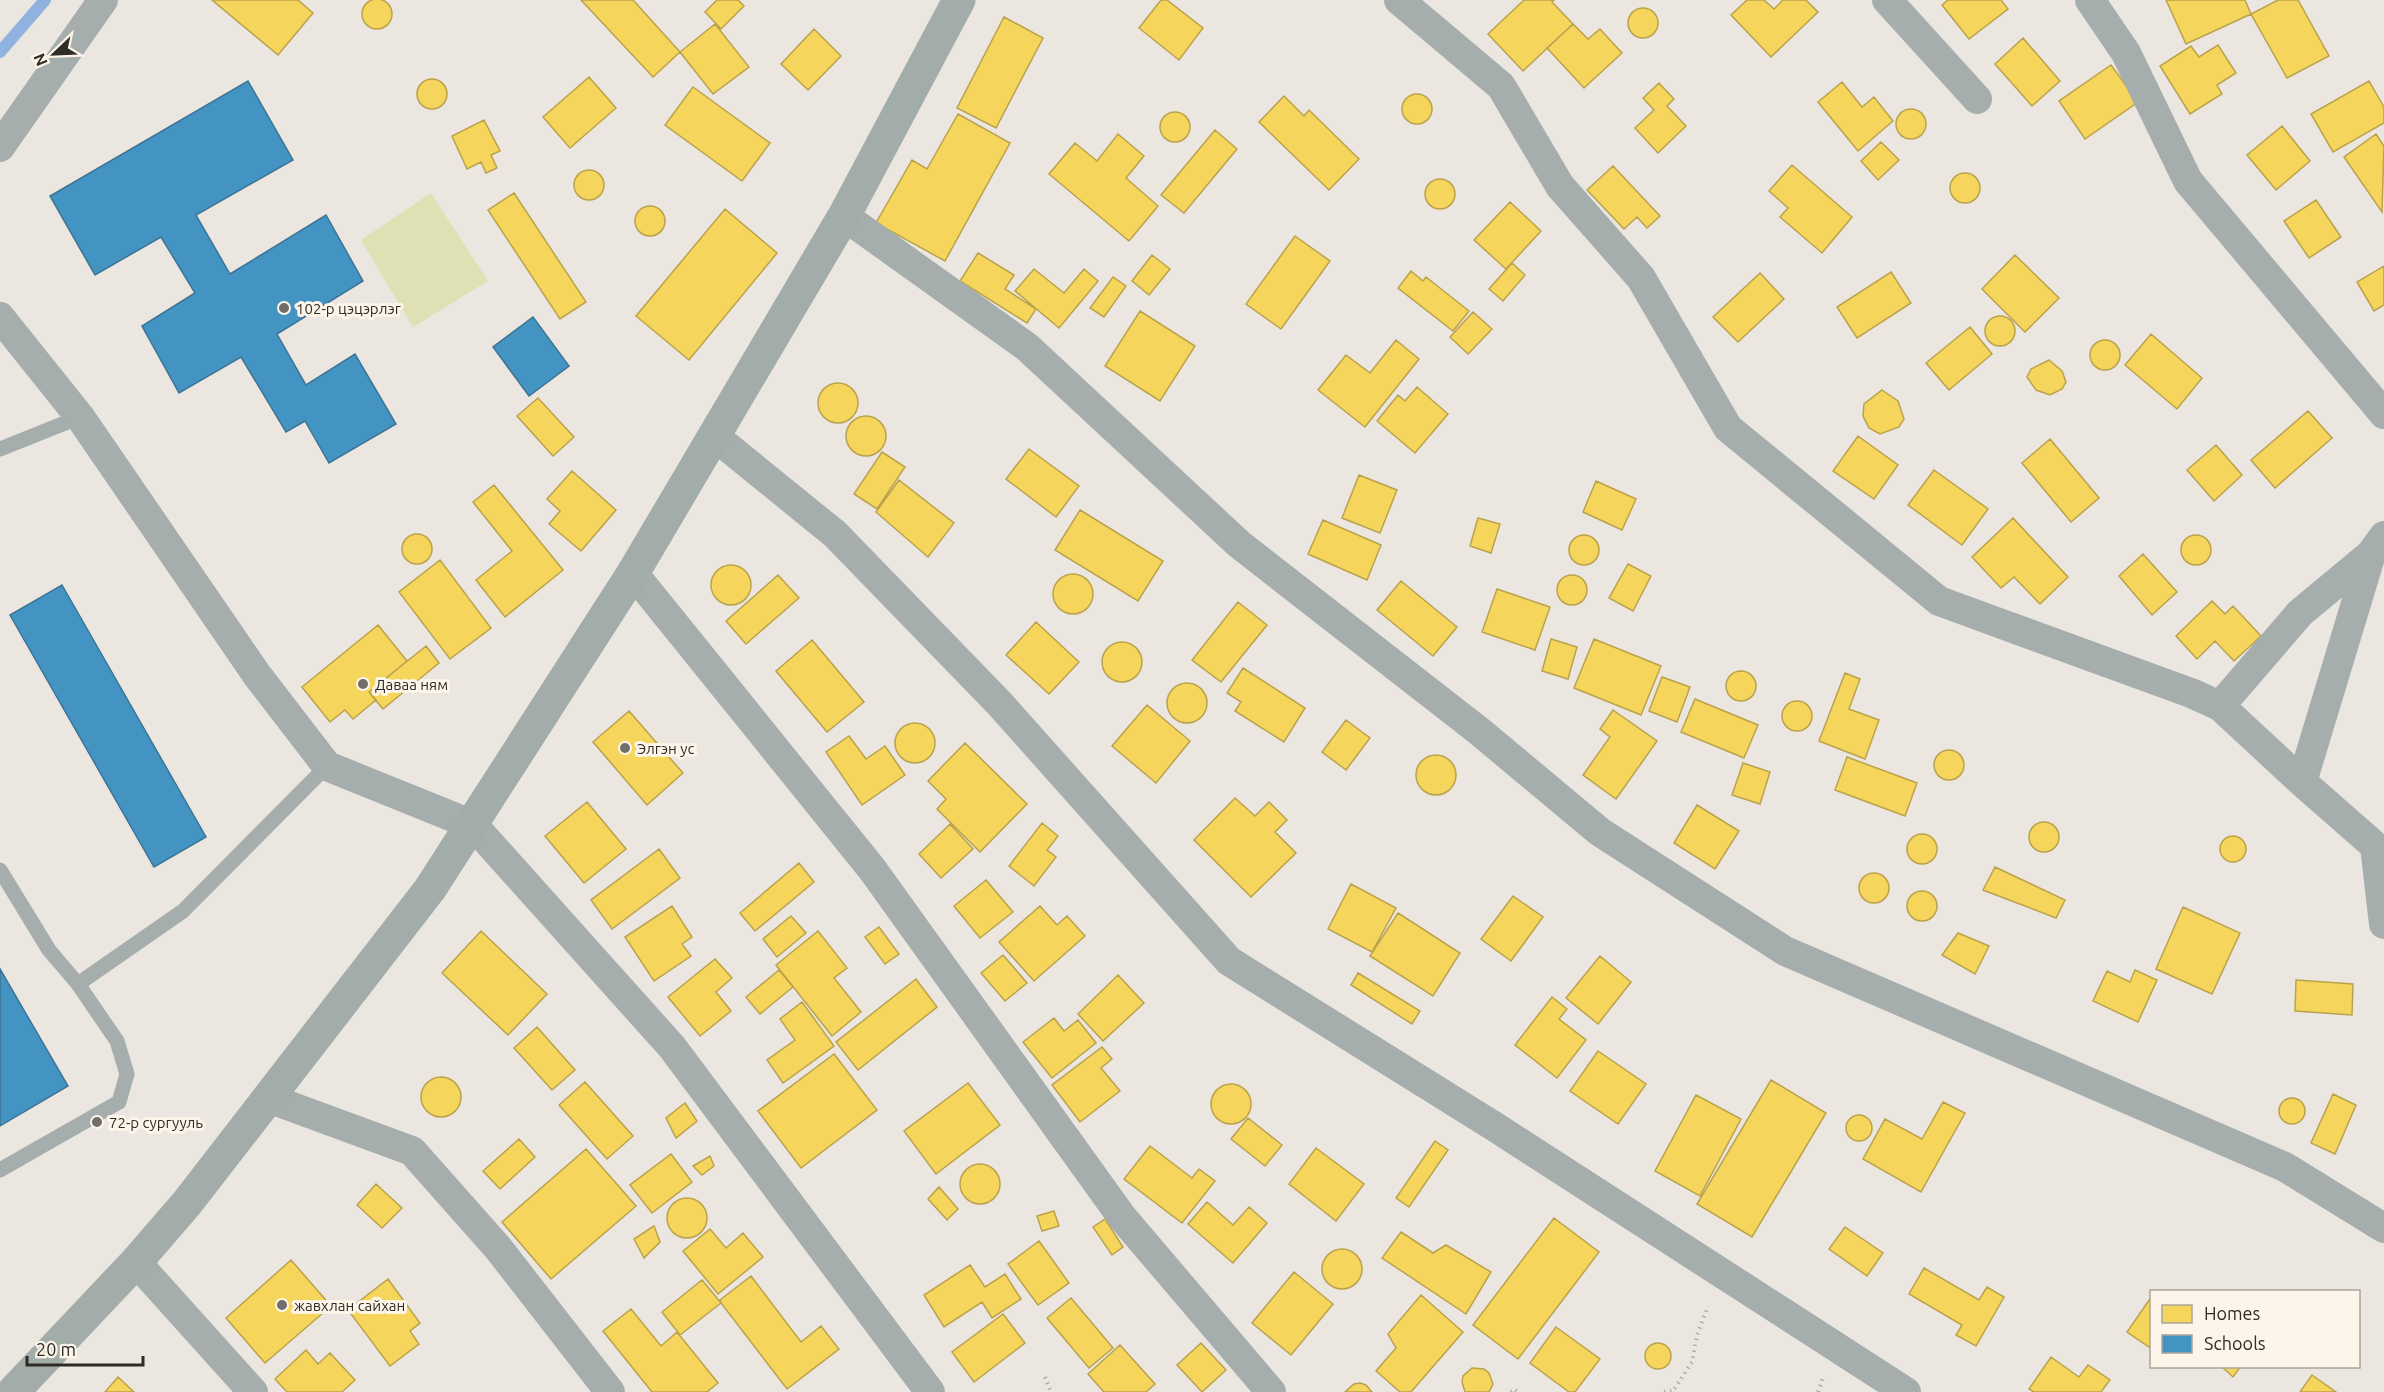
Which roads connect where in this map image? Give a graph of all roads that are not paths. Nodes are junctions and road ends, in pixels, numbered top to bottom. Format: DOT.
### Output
graph roads {
  1 [pos="103,0"];
  2 [pos="959,0"];
  3 [pos="1399,0"];
  4 [pos="1887,0"];
  5 [pos="2090,0"];
  6 [pos="1977,99"];
  7 [pos="0,147"];
  8 [pos="844,216"];
  9 [pos="0,317"];
  10 [pos="2384,414"];
  11 [pos="80,417"];
  12 [pos="713,435"];
  13 [pos="0,449"];
  14 [pos="2377,545"];
  15 [pos="633,573"];
  16 [pos="2220,706"];
  17 [pos="327,766"];
  18 [pos="2302,782"];
  19 [pos="473,825"];
  20 [pos="0,870"];
  21 [pos="2384,924"];
  22 [pos="78,984"];
  23 [pos="268,1098"];
  24 [pos="0,1170"];
  25 [pos="2384,1228"];
  26 [pos="136,1262"];
  27 [pos="13,1392"];
  28 [pos="253,1392"];
  29 [pos="610,1392"];
  30 [pos="930,1392"];
  31 [pos="1271,1392"];
  32 [pos="1906,1392"];
  1 -- 7 [label="street"];
  2 -- 8 [label="main road"];
  3 -- 16 [label="street"];
  4 -- 6 [label="street"];
  5 -- 10 [label="street"];
  8 -- 12 [label="main road"];
  8 -- 25 [label="street"];
  9 -- 11 [label="street"];
  11 -- 13 [label="lane"];
  11 -- 17 [label="street"];
  12 -- 15 [label="main road"];
  12 -- 32 [label="street"];
  14 -- 16 [label="street"];
  14 -- 18 [label="street"];
  15 -- 19 [label="main road"];
  15 -- 31 [label="street"];
  16 -- 18 [label="street"];
  17 -- 19 [label="street"];
  17 -- 22 [label="lane"];
  18 -- 21 [label="street"];
  19 -- 23 [label="main road"];
  19 -- 30 [label="street"];
  20 -- 22 [label="lane"];
  22 -- 24 [label="lane"];
  23 -- 26 [label="main road"];
  23 -- 29 [label="street"];
  26 -- 27 [label="main road"];
  26 -- 28 [label="street"];
}
